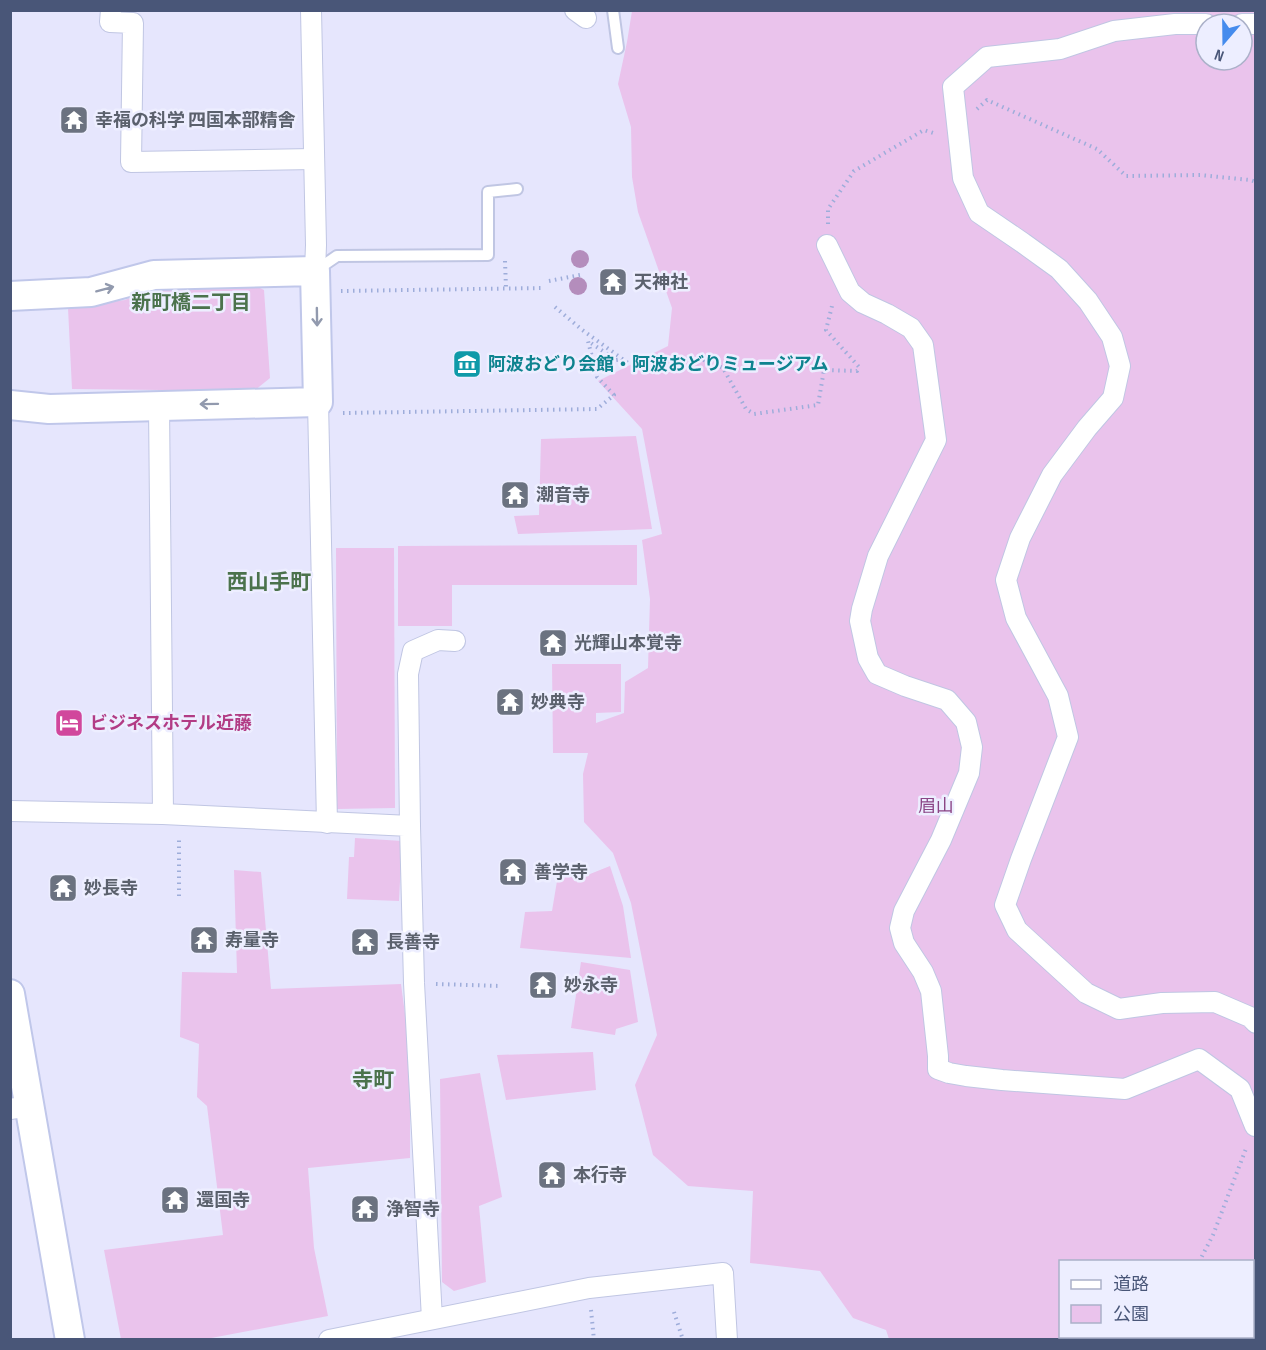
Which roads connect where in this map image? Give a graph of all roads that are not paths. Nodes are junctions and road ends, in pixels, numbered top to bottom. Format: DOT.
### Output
graph roads {
  1 [pos="111,10"];
  2 [pos="311,10"];
  3 [pos="613,10"];
  4 [pos="1194,24"];
  5 [pos="618,48"];
  6 [pos="314,159"];
  7 [pos="517,189"];
  8 [pos="827,245"];
  9 [pos="316,281"];
  10 [pos="10,296"];
  11 [pos="10,405"];
  12 [pos="159,405"];
  13 [pos="318,408"];
  14 [pos="455,641"];
  15 [pos="10,811"];
  16 [pos="171,815"];
  17 [pos="327,823"];
  18 [pos="410,826"];
  19 [pos="10,994"];
  20 [pos="1256,1023"];
  21 [pos="20,1108"];
  22 [pos="1255,1127"];
  23 [pos="432,1319"];
  24 [pos="70,1340"];
  25 [pos="329,1340"];
  26 [pos="727,1340"];
  1 -- 6 [label="street"];
  2 -- 6 [label="street"];
  3 -- 5 [label="lane"];
  4 -- 20 [label="street"];
  6 -- 9 [label="street"];
  7 -- 9 [label="lane"];
  8 -- 22 [label="street"];
  10 -- 9 [label="street, one-way"];
  9 -- 13 [label="street, one-way"];
  11 -- 12 [label="street"];
  13 -- 12 [label="street, one-way"];
  12 -- 16 [label="street"];
  13 -- 17 [label="street"];
  14 -- 18 [label="street"];
  15 -- 16 [label="street"];
  16 -- 17 [label="street"];
  17 -- 18 [label="street"];
  18 -- 23 [label="street"];
  19 -- 21 [label="street"];
  21 -- 24 [label="street"];
  23 -- 25 [label="street"];
  23 -- 26 [label="street"];
}
